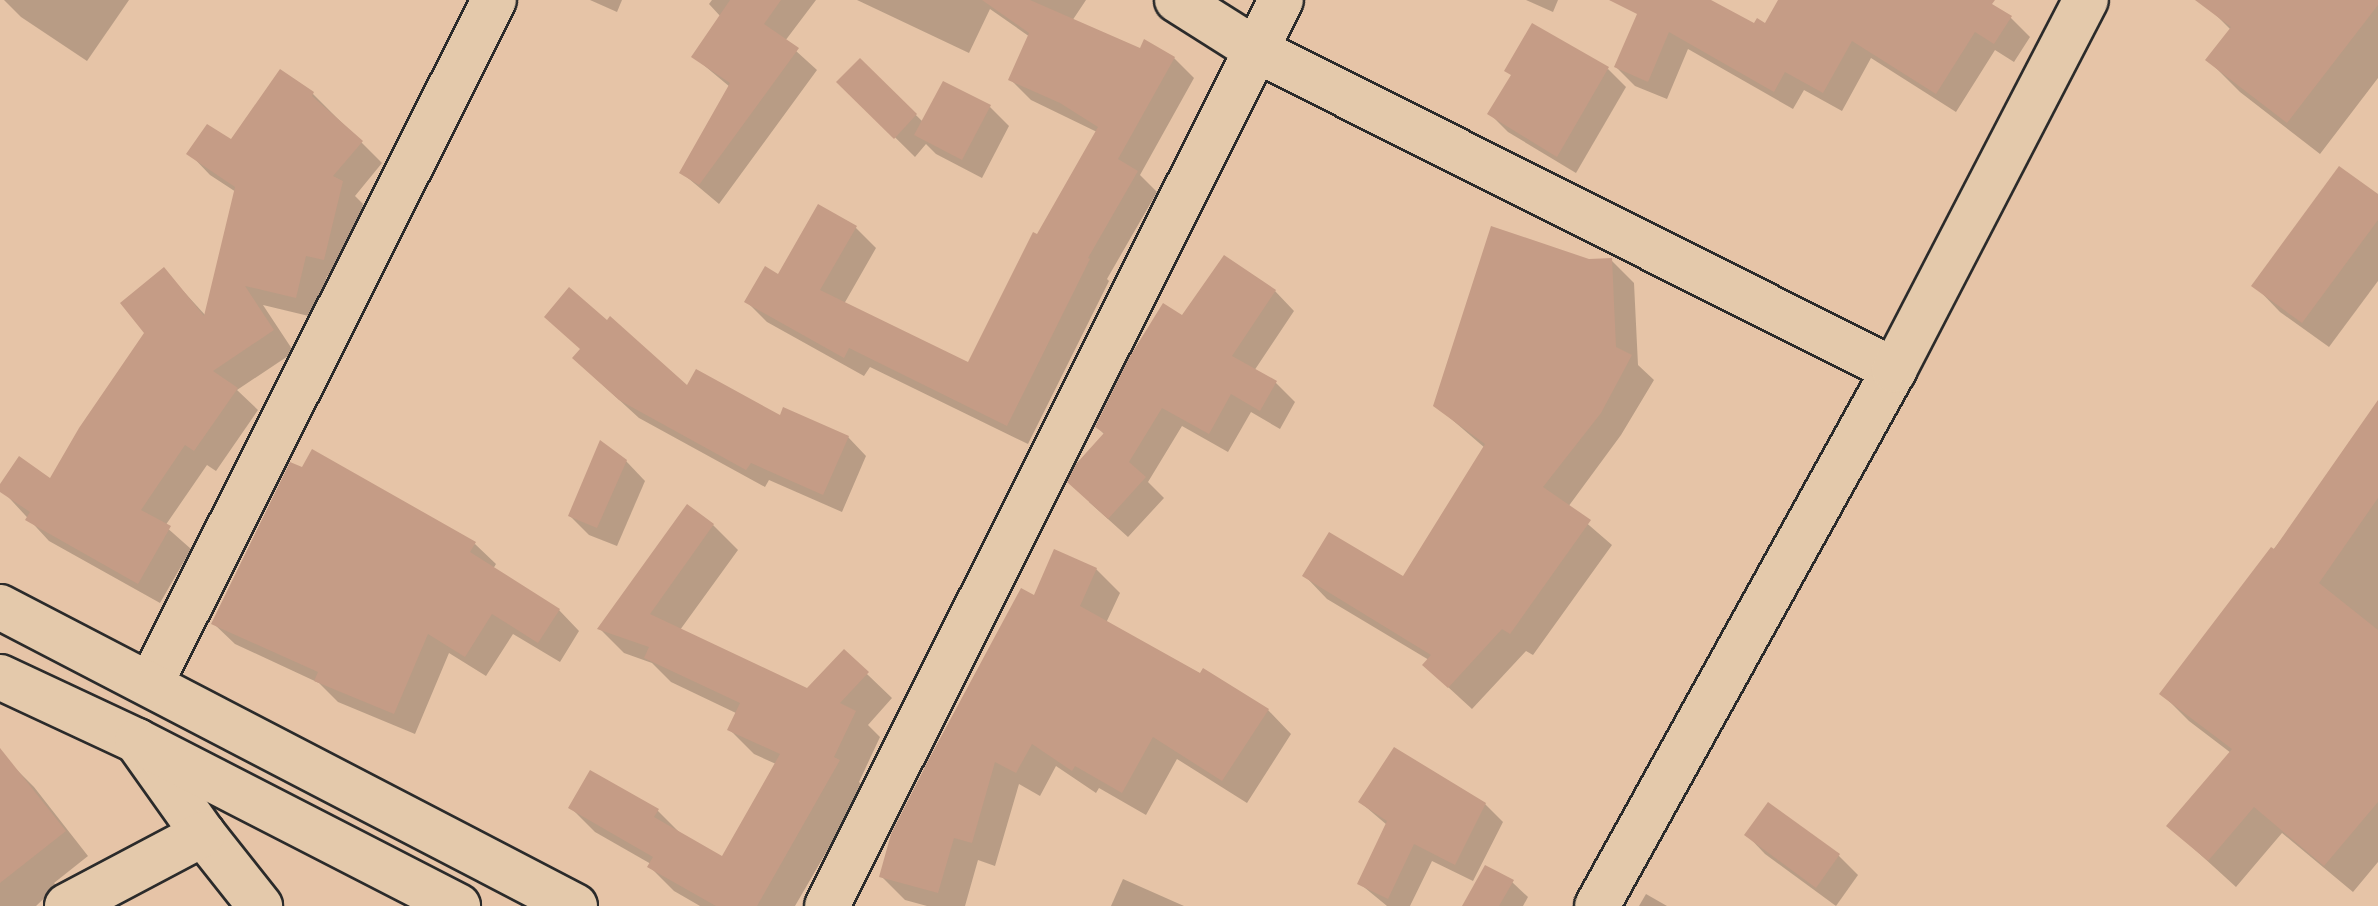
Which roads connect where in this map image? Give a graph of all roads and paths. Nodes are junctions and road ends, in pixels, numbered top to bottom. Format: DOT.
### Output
graph roads {
  1 [pos="494,0"];
  2 [pos="1177,0"];
  3 [pos="1281,0"];
  4 [pos="2086,0"];
  5 [pos="1256,50"];
  6 [pos="1894,370"];
  7 [pos="0,607"];
  8 [pos="0,677"];
  9 [pos="151,683"];
  10 [pos="137,741"];
  11 [pos="203,834"];
  12 [pos="67,906"];
  13 [pos="260,906"];
  14 [pos="458,906"];
  15 [pos="575,906"];
  16 [pos="827,906"];
  17 [pos="1597,906"];
  1 -- 9 [label="street"];
  2 -- 5 [label="street"];
  3 -- 5 [label="street"];
  4 -- 6 [label="street"];
  5 -- 6 [label="street"];
  5 -- 16 [label="street"];
  6 -- 17 [label="street"];
  7 -- 9 [label="street"];
  8 -- 10 [label="street"];
  9 -- 15 [label="street"];
  10 -- 11 [label="street"];
  10 -- 14 [label="street"];
  11 -- 12 [label="street"];
  11 -- 13 [label="street"];
}
